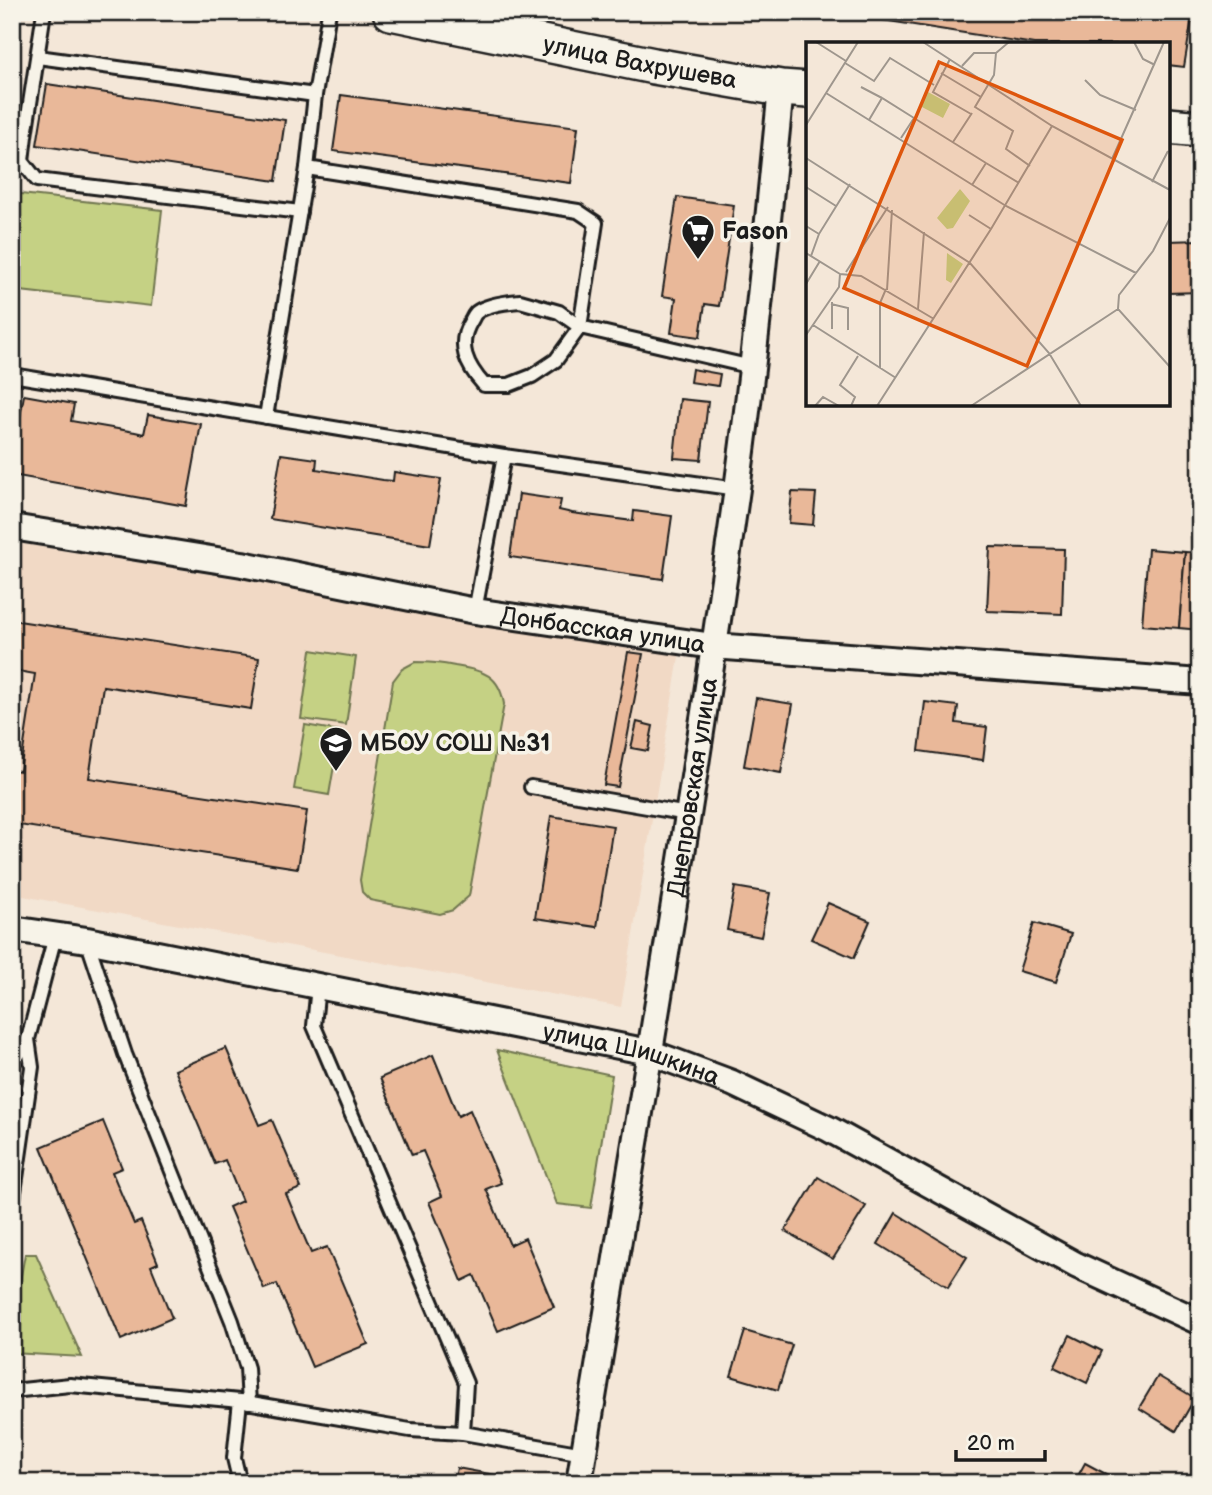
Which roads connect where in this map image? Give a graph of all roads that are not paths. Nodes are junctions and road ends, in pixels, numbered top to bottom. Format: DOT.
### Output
graph roads {
  1 [pos="44,12"];
  2 [pos="329,12"];
  3 [pos="391,12"];
  4 [pos="38,57"];
  5 [pos="794,89"];
  6 [pos="315,95"];
  7 [pos="18,135"];
  8 [pos="307,167"];
  9 [pos="300,212"];
  10 [pos="580,327"];
  11 [pos="752,367"];
  12 [pos="12,375"];
  13 [pos="266,417"];
  14 [pos="504,456"];
  15 [pos="737,489"];
  16 [pos="12,527"];
  17 [pos="475,611"];
  18 [pos="713,646"];
  19 [pos="1200,682"];
  20 [pos="531,787"];
  21 [pos="688,814"];
  22 [pos="12,929"];
  23 [pos="55,936"];
  24 [pos="88,940"];
  25 [pos="318,986"];
  26 [pos="28,1039"];
  27 [pos="649,1052"];
  28 [pos="12,1065"];
  29 [pos="12,1206"];
  30 [pos="1200,1322"];
  31 [pos="12,1391"];
  32 [pos="244,1402"];
  33 [pos="463,1433"];
  34 [pos="584,1454"];
  35 [pos="240,1483"];
  36 [pos="579,1483"];
  1 -- 4 [label="lane"];
  2 -- 6 [label="lane"];
  3 -- 5 [label="main road, улица Вахрушева"];
  4 -- 6 [label="lane"];
  4 -- 7 [label="lane"];
  5 -- 11 [label="street, Днепровская улица"];
  6 -- 8 [label="lane"];
  7 -- 9 [label="lane"];
  8 -- 9 [label="lane"];
  8 -- 10 [label="lane"];
  9 -- 13 [label="lane"];
  10 -- 10 [label="lane"];
  10 -- 11 [label="lane"];
  11 -- 15 [label="street, Днепровская улица"];
  12 -- 13 [label="lane"];
  13 -- 14 [label="lane"];
  14 -- 15 [label="lane"];
  14 -- 17 [label="lane"];
  15 -- 18 [label="street, Днепровская улица"];
  16 -- 17 [label="street, Донбасская улица"];
  17 -- 18 [label="street, Донбасская улица"];
  18 -- 19 [label="street, Донбасская улица"];
  18 -- 21 [label="street, Днепровская улица"];
  20 -- 21 [label="lane"];
  21 -- 27 [label="street, Днепровская улица"];
  22 -- 23 [label="street, улица Шишкина"];
  23 -- 24 [label="street, улица Шишкина"];
  23 -- 26 [label="lane"];
  24 -- 25 [label="street, улица Шишкина"];
  24 -- 32 [label="lane"];
  25 -- 27 [label="street, улица Шишкина"];
  25 -- 33 [label="lane"];
  26 -- 28 [label="lane"];
  26 -- 29 [label="lane"];
  27 -- 30 [label="street, улица Шишкина"];
  27 -- 34 [label="street, Днепровская улица"];
  31 -- 32 [label="lane"];
  32 -- 33 [label="lane"];
  32 -- 35 [label="lane"];
  33 -- 34 [label="lane"];
  34 -- 36 [label="street, Днепровская улица"];
}
